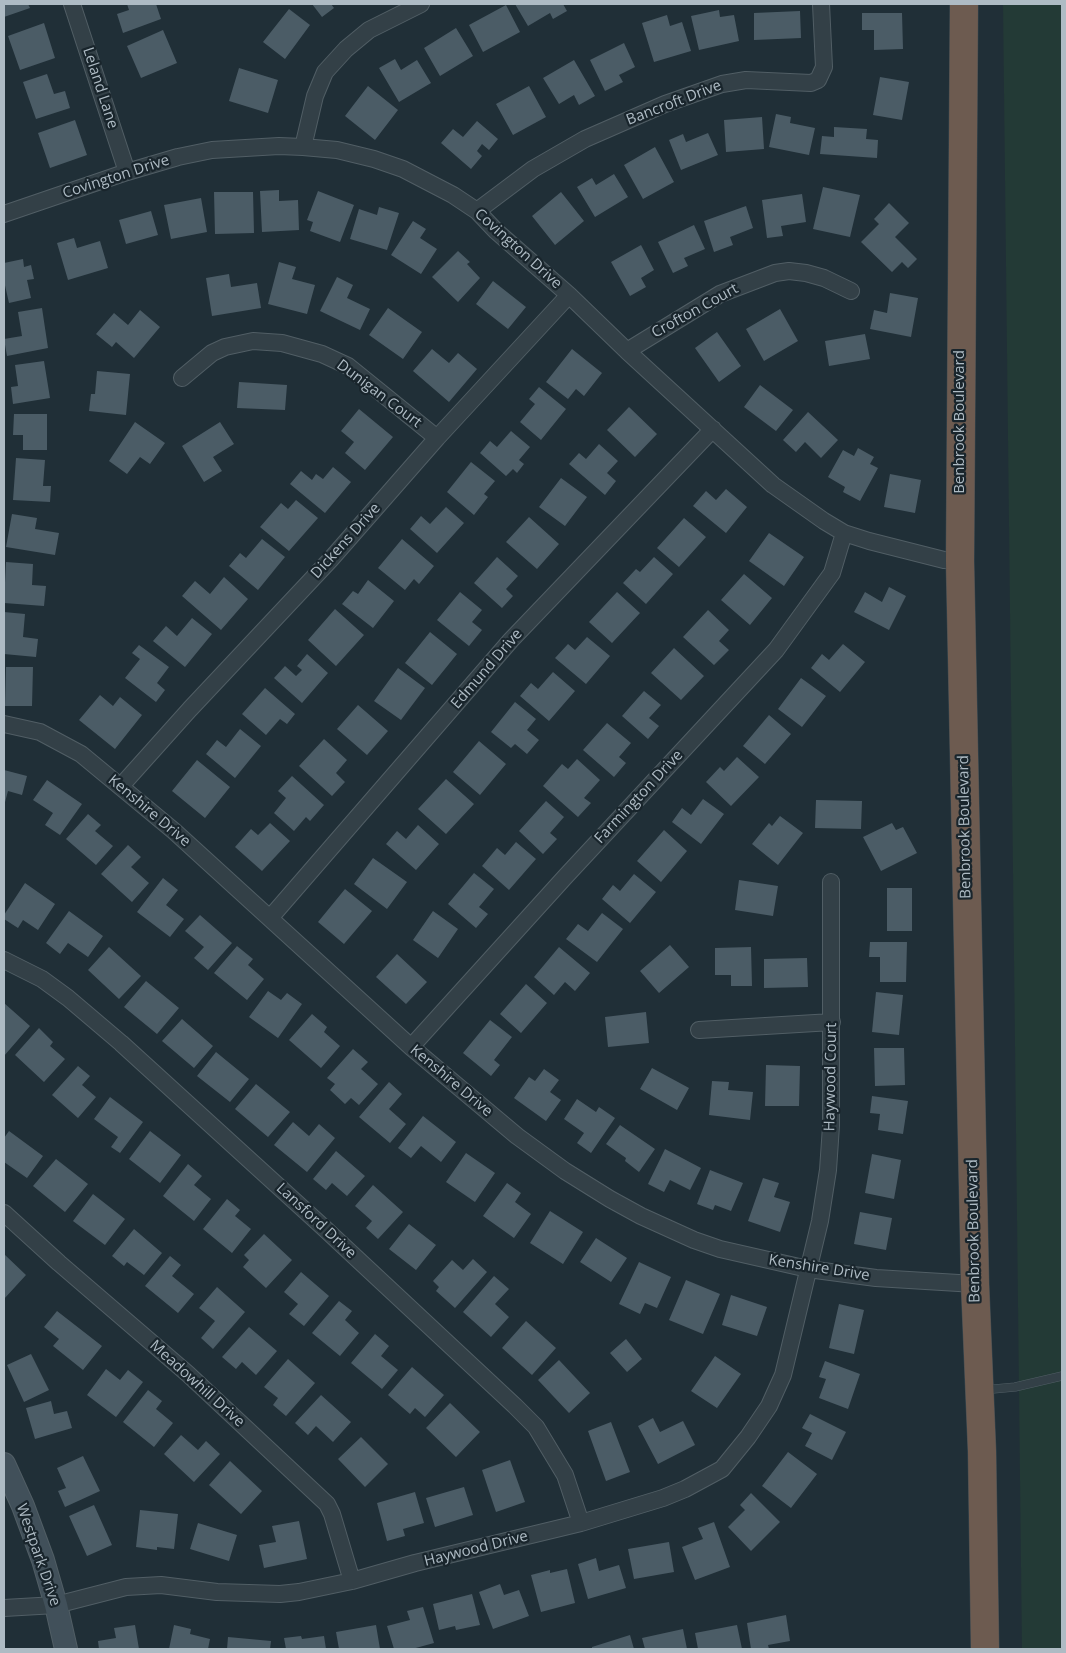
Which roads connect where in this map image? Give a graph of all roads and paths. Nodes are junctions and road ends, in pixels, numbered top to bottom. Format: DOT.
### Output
graph roads {
  1 [pos="72,4"];
  2 [pos="422,4"];
  3 [pos="821,4"];
  4 [pos="964,4"];
  5 [pos="303,147"];
  6 [pos="127,172"];
  7 [pos="477,211"];
  8 [pos="4,214"];
  9 [pos="850,291"];
  10 [pos="569,295"];
  11 [pos="627,351"];
  12 [pos="182,378"];
  13 [pos="713,428"];
  14 [pos="437,438"];
  15 [pos="844,533"];
  16 [pos="960,561"];
  17 [pos="4,724"];
  18 [pos="121,786"];
  19 [pos="831,882"];
  20 [pos="270,918"];
  21 [pos="4,960"];
  22 [pos="832,1022"];
  23 [pos="699,1030"];
  24 [pos="411,1047"];
  25 [pos="4,1213"];
  26 [pos="808,1269"];
  27 [pos="975,1284"];
  28 [pos="1062,1376"];
  29 [pos="979,1391"];
  30 [pos="4,1464"];
  31 [pos="581,1523"];
  32 [pos="352,1581"];
  33 [pos="56,1605"];
  34 [pos="4,1608"];
  35 [pos="66,1649"];
  36 [pos="985,1649"];
  1 -- 6 [label="street, Leland Lane"];
  2 -- 5 [label="street"];
  3 -- 7 [label="street, Bancroft Drive"];
  4 -- 16 [label="highway, Benbrook Boulevard"];
  5 -- 6 [label="street, Covington Drive"];
  5 -- 7 [label="street, Covington Drive"];
  6 -- 8 [label="street, Covington Drive"];
  7 -- 10 [label="street, Covington Drive"];
  9 -- 11 [label="street, Crofton Court"];
  10 -- 11 [label="street, Covington Drive"];
  10 -- 14 [label="street, Dickens Drive"];
  11 -- 13 [label="street, Covington Drive"];
  12 -- 14 [label="street, Dunigan Court"];
  13 -- 15 [label="street, Covington Drive"];
  13 -- 20 [label="street, Edmund Drive"];
  14 -- 18 [label="street, Dickens Drive"];
  15 -- 16 [label="street, Covington Drive"];
  15 -- 24 [label="street, Farmington Drive"];
  16 -- 27 [label="highway, Benbrook Boulevard"];
  17 -- 18 [label="street, Kenshire Drive"];
  18 -- 20 [label="street, Kenshire Drive"];
  19 -- 22 [label="street, Haywood Court"];
  20 -- 24 [label="street, Kenshire Drive"];
  21 -- 31 [label="street, Lansford Drive"];
  22 -- 23 [label="street"];
  22 -- 26 [label="street, Haywood Court"];
  24 -- 26 [label="street, Kenshire Drive"];
  25 -- 32 [label="street, Meadowhill Drive"];
  26 -- 27 [label="street, Kenshire Drive"];
  26 -- 31 [label="street, Haywood Drive"];
  27 -- 29 [label="highway, Benbrook Boulevard"];
  28 -- 29 [label="lane"];
  29 -- 36 [label="highway, Benbrook Boulevard"];
  30 -- 33 [label="street, Westpark Drive"];
  31 -- 32 [label="street, Haywood Drive"];
  32 -- 33 [label="street, Haywood Drive"];
  33 -- 34 [label="street, Haywood Drive"];
  33 -- 35 [label="street, Westpark Drive"];
}
